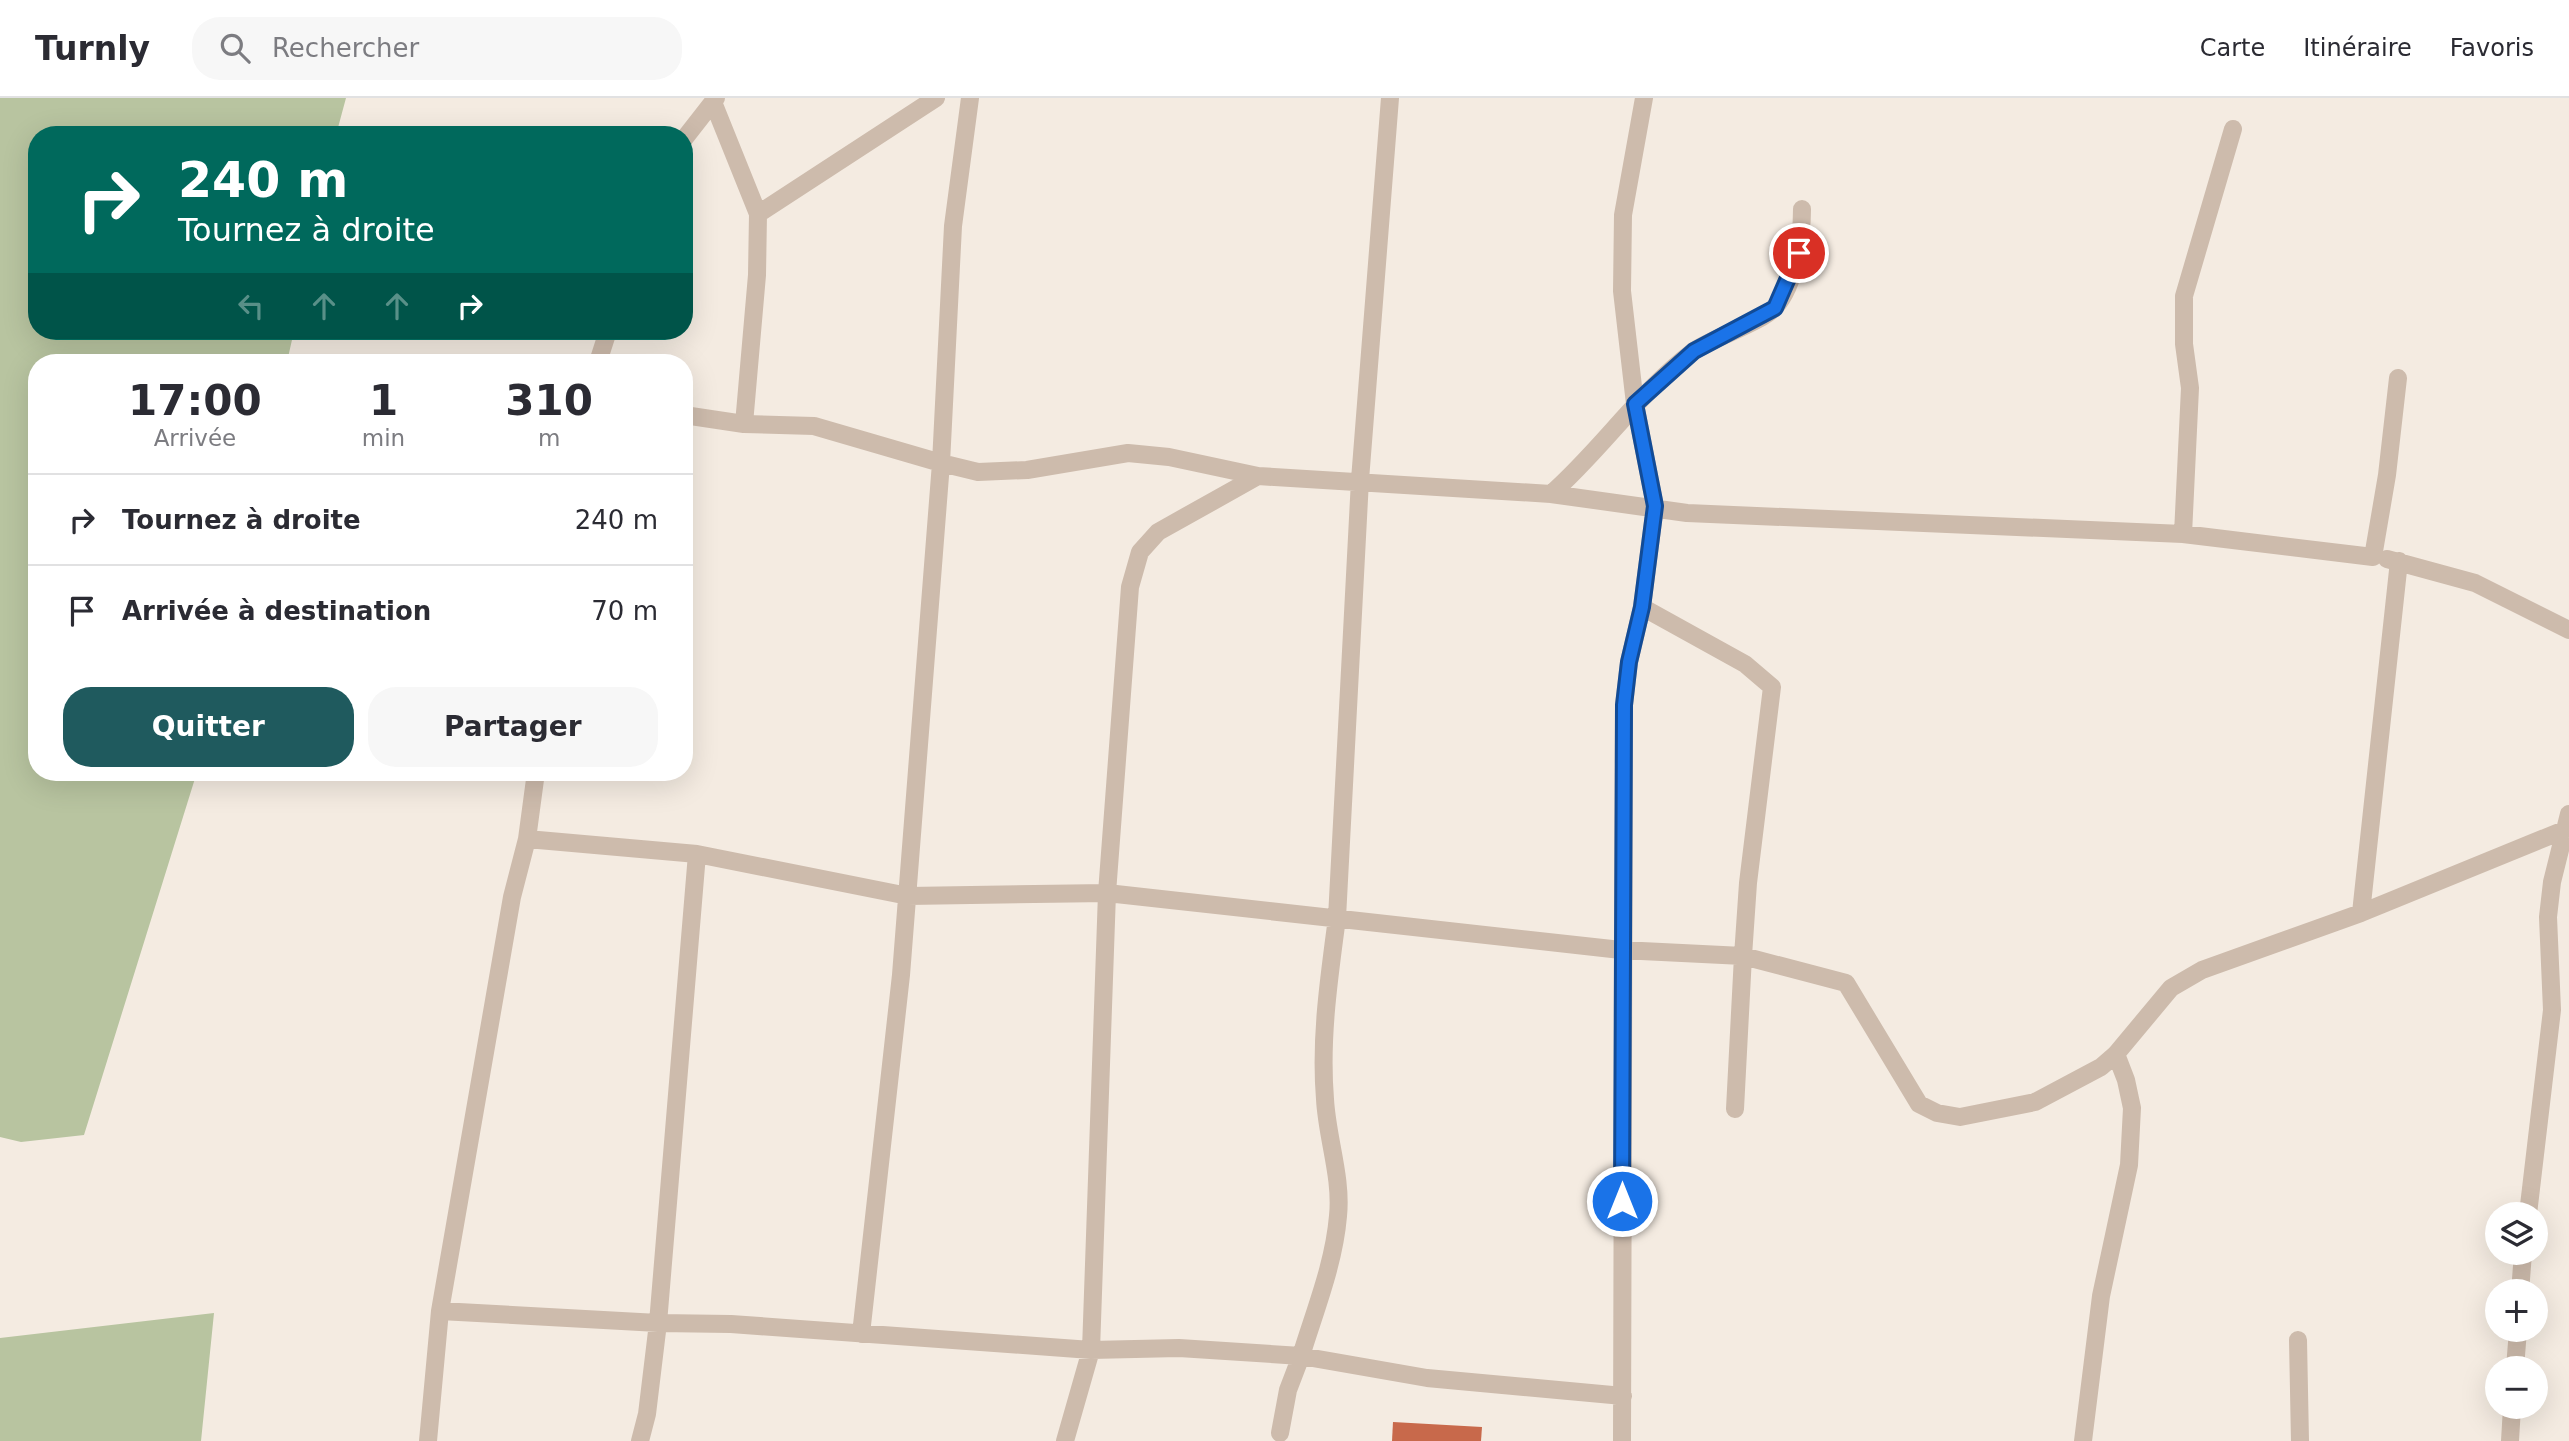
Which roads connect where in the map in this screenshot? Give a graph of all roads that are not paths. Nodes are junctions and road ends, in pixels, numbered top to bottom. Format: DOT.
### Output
graph roads {
  1 [pos="936,98"];
  2 [pos="970,98"];
  3 [pos="1391,98"];
  4 [pos="1644,98"];
  5 [pos="715,100"];
  6 [pos="693,128"];
  7 [pos="2233,129"];
  8 [pos="1801,209"];
  9 [pos="758,215"];
  10 [pos="2398,379"];
  11 [pos="1635,404"];
  12 [pos="693,416"];
  13 [pos="744,424"];
  14 [pos="941,463"];
  15 [pos="1258,476"];
  16 [pos="1360,480"];
  17 [pos="1551,494"];
  18 [pos="1655,506"];
  19 [pos="2183,534"];
  20 [pos="2373,557"];
  21 [pos="2399,561"];
  22 [pos="1642,607"];
  23 [pos="2569,630"];
  24 [pos="535,781"];
  25 [pos="2568,824"];
  26 [pos="527,839"];
  27 [pos="697,854"];
  28 [pos="1107,893"];
  29 [pos="908,896"];
  30 [pos="2361,914"];
  31 [pos="1336,918"];
  32 [pos="1621,950"];
  33 [pos="1743,956"];
  34 [pos="2116,1054"];
  35 [pos="1735,1109"];
  36 [pos="2529,1202"];
  37 [pos="440,1311"];
  38 [pos="658,1323"];
  39 [pos="861,1334"];
  40 [pos="2298,1340"];
  41 [pos="1091,1350"];
  42 [pos="1301,1356"];
  43 [pos="1623,1396"];
  44 [pos="2511,1419"];
  45 [pos="1280,1433"];
  46 [pos="428,1441"];
  47 [pos="640,1441"];
  48 [pos="1065,1441"];
  49 [pos="1622,1441"];
  50 [pos="2083,1441"];
  51 [pos="2300,1441"];
  52 [pos="2510,1441"];
  1 -- 9 [label="street"];
  2 -- 14 [label="street"];
  3 -- 16 [label="street"];
  4 -- 11 [label="street"];
  5 -- 6 [label="street"];
  5 -- 9 [label="street"];
  7 -- 19 [label="street"];
  8 -- 11 [label="street"];
  9 -- 13 [label="street"];
  10 -- 20 [label="street"];
  11 -- 17 [label="street"];
  11 -- 18 [label="street"];
  12 -- 13 [label="street"];
  13 -- 14 [label="street"];
  14 -- 15 [label="street"];
  14 -- 29 [label="street"];
  15 -- 16 [label="street"];
  15 -- 28 [label="street"];
  16 -- 17 [label="street"];
  16 -- 31 [label="street"];
  17 -- 18 [label="street"];
  18 -- 19 [label="street"];
  18 -- 22 [label="street"];
  19 -- 20 [label="street"];
  20 -- 21 [label="street"];
  21 -- 23 [label="street"];
  21 -- 30 [label="street"];
  22 -- 32 [label="street"];
  22 -- 33 [label="street"];
  24 -- 26 [label="street"];
  25 -- 30 [label="street"];
  25 -- 36 [label="street"];
  26 -- 27 [label="street"];
  26 -- 37 [label="street"];
  27 -- 29 [label="street"];
  27 -- 38 [label="street"];
  28 -- 29 [label="street"];
  28 -- 31 [label="street"];
  28 -- 41 [label="street"];
  29 -- 39 [label="street"];
  30 -- 34 [label="street"];
  31 -- 32 [label="street"];
  31 -- 42 [label="street"];
  32 -- 33 [label="street"];
  32 -- 43 [label="street"];
  33 -- 34 [label="street"];
  33 -- 35 [label="street"];
  34 -- 50 [label="street"];
  37 -- 38 [label="street"];
  37 -- 46 [label="street"];
  38 -- 39 [label="street"];
  38 -- 47 [label="street"];
  39 -- 41 [label="street"];
  40 -- 51 [label="street"];
  41 -- 42 [label="street"];
  41 -- 48 [label="street"];
  42 -- 43 [label="street"];
  42 -- 45 [label="street"];
  43 -- 49 [label="street"];
  44 -- 52 [label="street"];
}
